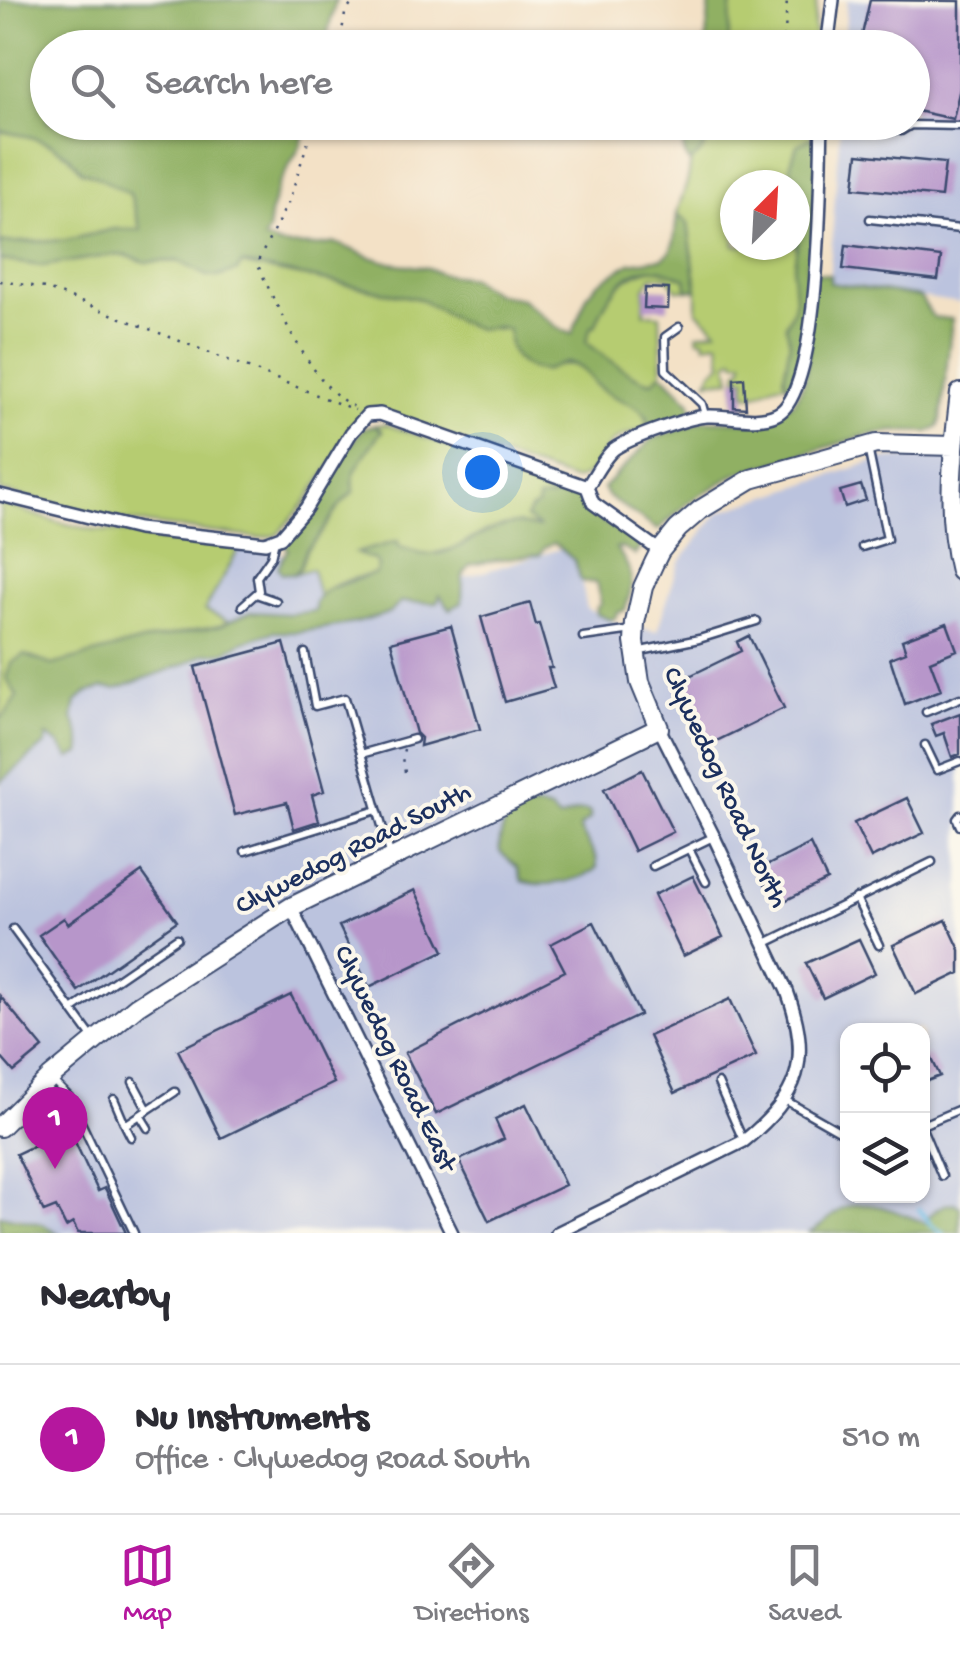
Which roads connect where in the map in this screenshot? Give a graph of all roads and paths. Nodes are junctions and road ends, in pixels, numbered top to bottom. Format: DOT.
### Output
graph roads {
  1 [pos="354,0"];
  2 [pos="788,0"];
  3 [pos="833,0"];
  4 [pos="342,30"];
  5 [pos="786,30"];
  6 [pos="829,30"];
  7 [pos="930,125"];
  8 [pos="960,126"];
  9 [pos="308,140"];
  10 [pos="821,140"];
  11 [pos="870,219"];
  12 [pos="960,229"];
  13 [pos="0,281"];
  14 [pos="679,327"];
  15 [pos="960,393"];
  16 [pos="368,414"];
  17 [pos="704,416"];
  18 [pos="954,446"];
  19 [pos="868,447"];
  20 [pos="587,486"];
  21 [pos="956,489"];
  22 [pos="0,496"];
  23 [pos="276,538"];
  24 [pos="862,548"];
  25 [pos="660,550"];
  26 [pos="960,571"];
  27 [pos="256,594"];
  28 [pos="276,601"];
  29 [pos="242,606"];
  30 [pos="757,621"];
  31 [pos="634,630"];
  32 [pos="583,637"];
  33 [pos="305,652"];
  34 [pos="635,653"];
  35 [pos="960,698"];
  36 [pos="926,712"];
  37 [pos="659,728"];
  38 [pos="414,738"];
  39 [pos="405,742"];
  40 [pos="925,745"];
  41 [pos="361,754"];
  42 [pos="960,762"];
  43 [pos="405,772"];
  44 [pos="377,810"];
  45 [pos="960,814"];
  46 [pos="960,826"];
  47 [pos="714,837"];
  48 [pos="689,849"];
  49 [pos="245,851"];
  50 [pos="391,858"];
  51 [pos="932,862"];
  52 [pos="653,866"];
  53 [pos="706,882"];
  54 [pos="856,898"];
  55 [pos="291,907"];
  56 [pos="13,930"];
  57 [pos="177,938"];
  58 [pos="766,943"];
  59 [pos="879,945"];
  60 [pos="72,1010"];
  61 [pos="95,1040"];
  62 [pos="50,1078"];
  63 [pos="133,1082"];
  64 [pos="718,1082"];
  65 [pos="175,1092"];
  66 [pos="114,1099"];
  67 [pos="785,1100"];
  68 [pos="960,1109"];
  69 [pos="148,1110"];
  70 [pos="140,1116"];
  71 [pos="930,1123"];
  72 [pos="125,1125"];
  73 [pos="0,1127"];
  74 [pos="148,1128"];
  75 [pos="840,1131"];
  76 [pos="131,1138"];
  77 [pos="744,1141"];
  78 [pos="930,1147"];
  79 [pos="942,1176"];
  80 [pos="134,1233"];
  81 [pos="452,1233"];
  82 [pos="556,1233"];
  1 -- 4 [label="path"];
  2 -- 5 [label="path"];
  3 -- 6 [label="street"];
  7 -- 8 [label="lane"];
  9 -- 16 [label="path"];
  10 -- 17 [label="street"];
  11 -- 12 [label="lane"];
  13 -- 16 [label="path"];
  14 -- 17 [label="lane"];
  15 -- 18 [label="street"];
  16 -- 20 [label="street"];
  16 -- 23 [label="street"];
  17 -- 20 [label="street"];
  18 -- 19 [label="street, Clywedog Road North"];
  18 -- 21 [label="street"];
  19 -- 24 [label="lane"];
  19 -- 25 [label="street, Clywedog Road North"];
  20 -- 25 [label="street"];
  21 -- 26 [label="street"];
  22 -- 23 [label="street"];
  23 -- 27 [label="lane"];
  25 -- 31 [label="street, Clywedog Road North"];
  27 -- 28 [label="lane"];
  27 -- 29 [label="lane"];
  30 -- 34 [label="lane"];
  31 -- 32 [label="lane"];
  31 -- 34 [label="street, Clywedog Road North"];
  33 -- 41 [label="lane"];
  34 -- 37 [label="street, Clywedog Road North"];
  35 -- 36 [label="lane"];
  37 -- 47 [label="street, Clywedog Road North"];
  37 -- 50 [label="street, Clywedog Road South"];
  38 -- 39 [label="lane"];
  39 -- 41 [label="lane"];
  39 -- 43 [label="path"];
  40 -- 42 [label="lane"];
  41 -- 44 [label="lane"];
  44 -- 49 [label="lane"];
  44 -- 50 [label="lane"];
  45 -- 46 [label="lane"];
  47 -- 48 [label="lane"];
  47 -- 58 [label="street, Clywedog Road North"];
  48 -- 52 [label="lane"];
  48 -- 53 [label="lane"];
  50 -- 55 [label="street, Clywedog Road South"];
  51 -- 54 [label="lane"];
  54 -- 58 [label="lane"];
  54 -- 59 [label="lane"];
  55 -- 61 [label="street, Clywedog Road South"];
  55 -- 81 [label="street, Clywedog Road East"];
  56 -- 60 [label="lane"];
  57 -- 60 [label="lane"];
  58 -- 67 [label="street, Clywedog Road North"];
  60 -- 61 [label="lane"];
  61 -- 62 [label="street, Clywedog Road South"];
  62 -- 73 [label="street, Clywedog Road South"];
  62 -- 80 [label="lane"];
  63 -- 69 [label="lane"];
  64 -- 77 [label="lane"];
  65 -- 69 [label="lane"];
  66 -- 72 [label="lane"];
  67 -- 75 [label="lane"];
  67 -- 77 [label="street, Clywedog Road North"];
  68 -- 71 [label="lane"];
  69 -- 70 [label="lane"];
  70 -- 72 [label="lane"];
  70 -- 74 [label="lane"];
  72 -- 76 [label="lane"];
  77 -- 82 [label="street, Clywedog Road North"];
  78 -- 79 [label="lane"];
}
